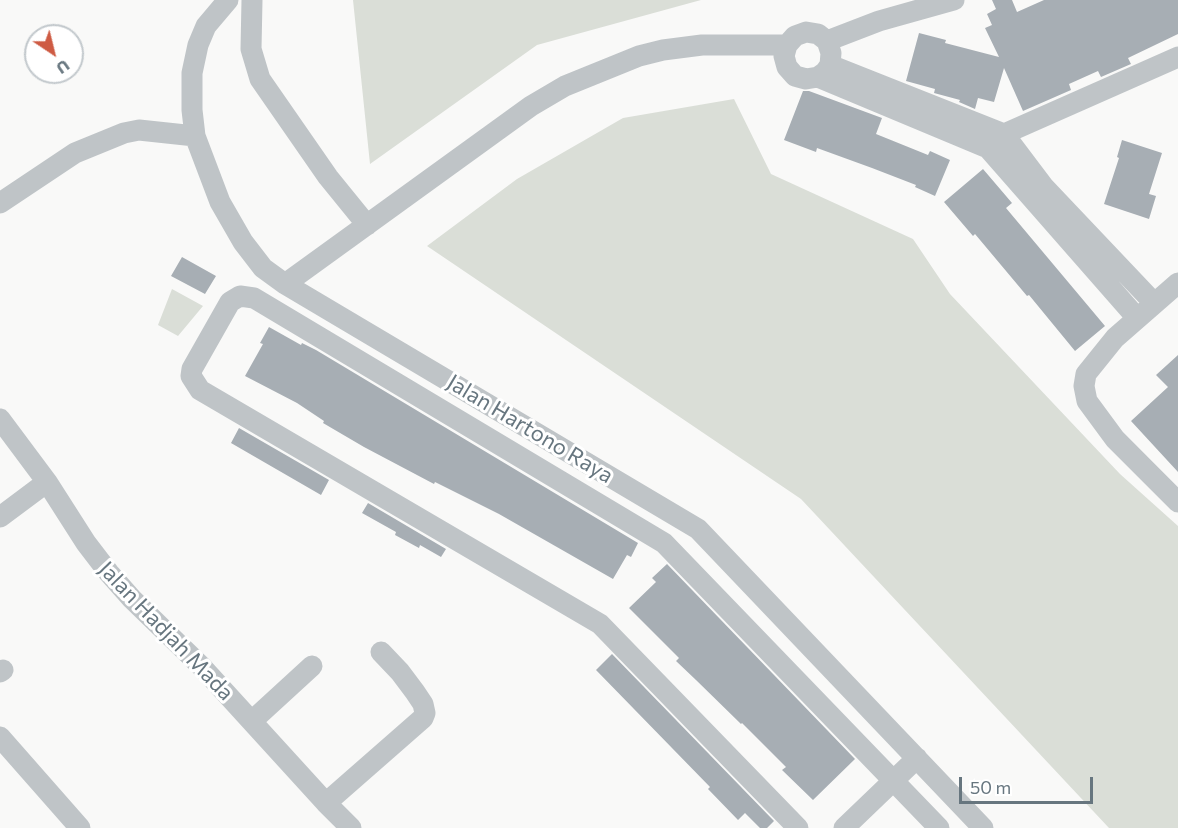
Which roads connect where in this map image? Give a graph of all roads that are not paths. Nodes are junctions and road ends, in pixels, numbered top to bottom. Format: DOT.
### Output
graph roads {
  1 [pos="252,0"];
  2 [pos="954,0"];
  3 [pos="221,2"];
  4 [pos="827,41"];
  5 [pos="787,45"];
  6 [pos="1178,57"];
  7 [pos="824,71"];
  8 [pos="1005,134"];
  9 [pos="195,136"];
  10 [pos="988,148"];
  11 [pos="0,203"];
  12 [pos="367,225"];
  13 [pos="285,284"];
  14 [pos="1170,295"];
  15 [pos="1137,318"];
  16 [pos="0,419"];
  17 [pos="47,482"];
  18 [pos="1178,502"];
  19 [pos="0,517"];
  20 [pos="381,652"];
  21 [pos="312,666"];
  22 [pos="252,721"];
  23 [pos="0,737"];
  24 [pos="917,758"];
  25 [pos="894,781"];
  26 [pos="326,803"];
  27 [pos="80,828"];
  28 [pos="351,828"];
  29 [pos="798,828"];
  30 [pos="844,828"];
  31 [pos="939,828"];
  32 [pos="983,828"];
  1 -- 12 [label="street"];
  2 -- 4 [label="street"];
  3 -- 9 [label="street, Jalan Hartono Raya"];
  4 -- 5 [label="street"];
  4 -- 7 [label="street"];
  5 -- 7 [label="street"];
  5 -- 12 [label="street"];
  6 -- 8 [label="street"];
  7 -- 8 [label="street"];
  7 -- 10 [label="street"];
  8 -- 10 [label="street"];
  8 -- 14 [label="street"];
  9 -- 11 [label="street"];
  9 -- 13 [label="street, Jalan Hartono Raya"];
  10 -- 15 [label="street"];
  12 -- 13 [label="street"];
  13 -- 24 [label="street, Jalan Hartono Raya"];
  14 -- 15 [label="street"];
  15 -- 18 [label="street"];
  16 -- 17 [label="street, Jalan Hadjah Mada"];
  17 -- 19 [label="street"];
  17 -- 22 [label="street, Jalan Hadjah Mada"];
  20 -- 26 [label="street"];
  21 -- 22 [label="street"];
  22 -- 26 [label="street, Jalan Hadjah Mada"];
  23 -- 27 [label="street"];
  24 -- 25 [label="street"];
  24 -- 32 [label="street, Jalan Hartono Raya"];
  25 -- 29 [label="street"];
  25 -- 30 [label="street"];
  25 -- 31 [label="street"];
  26 -- 28 [label="street, Jalan Hadjah Mada"];
}
